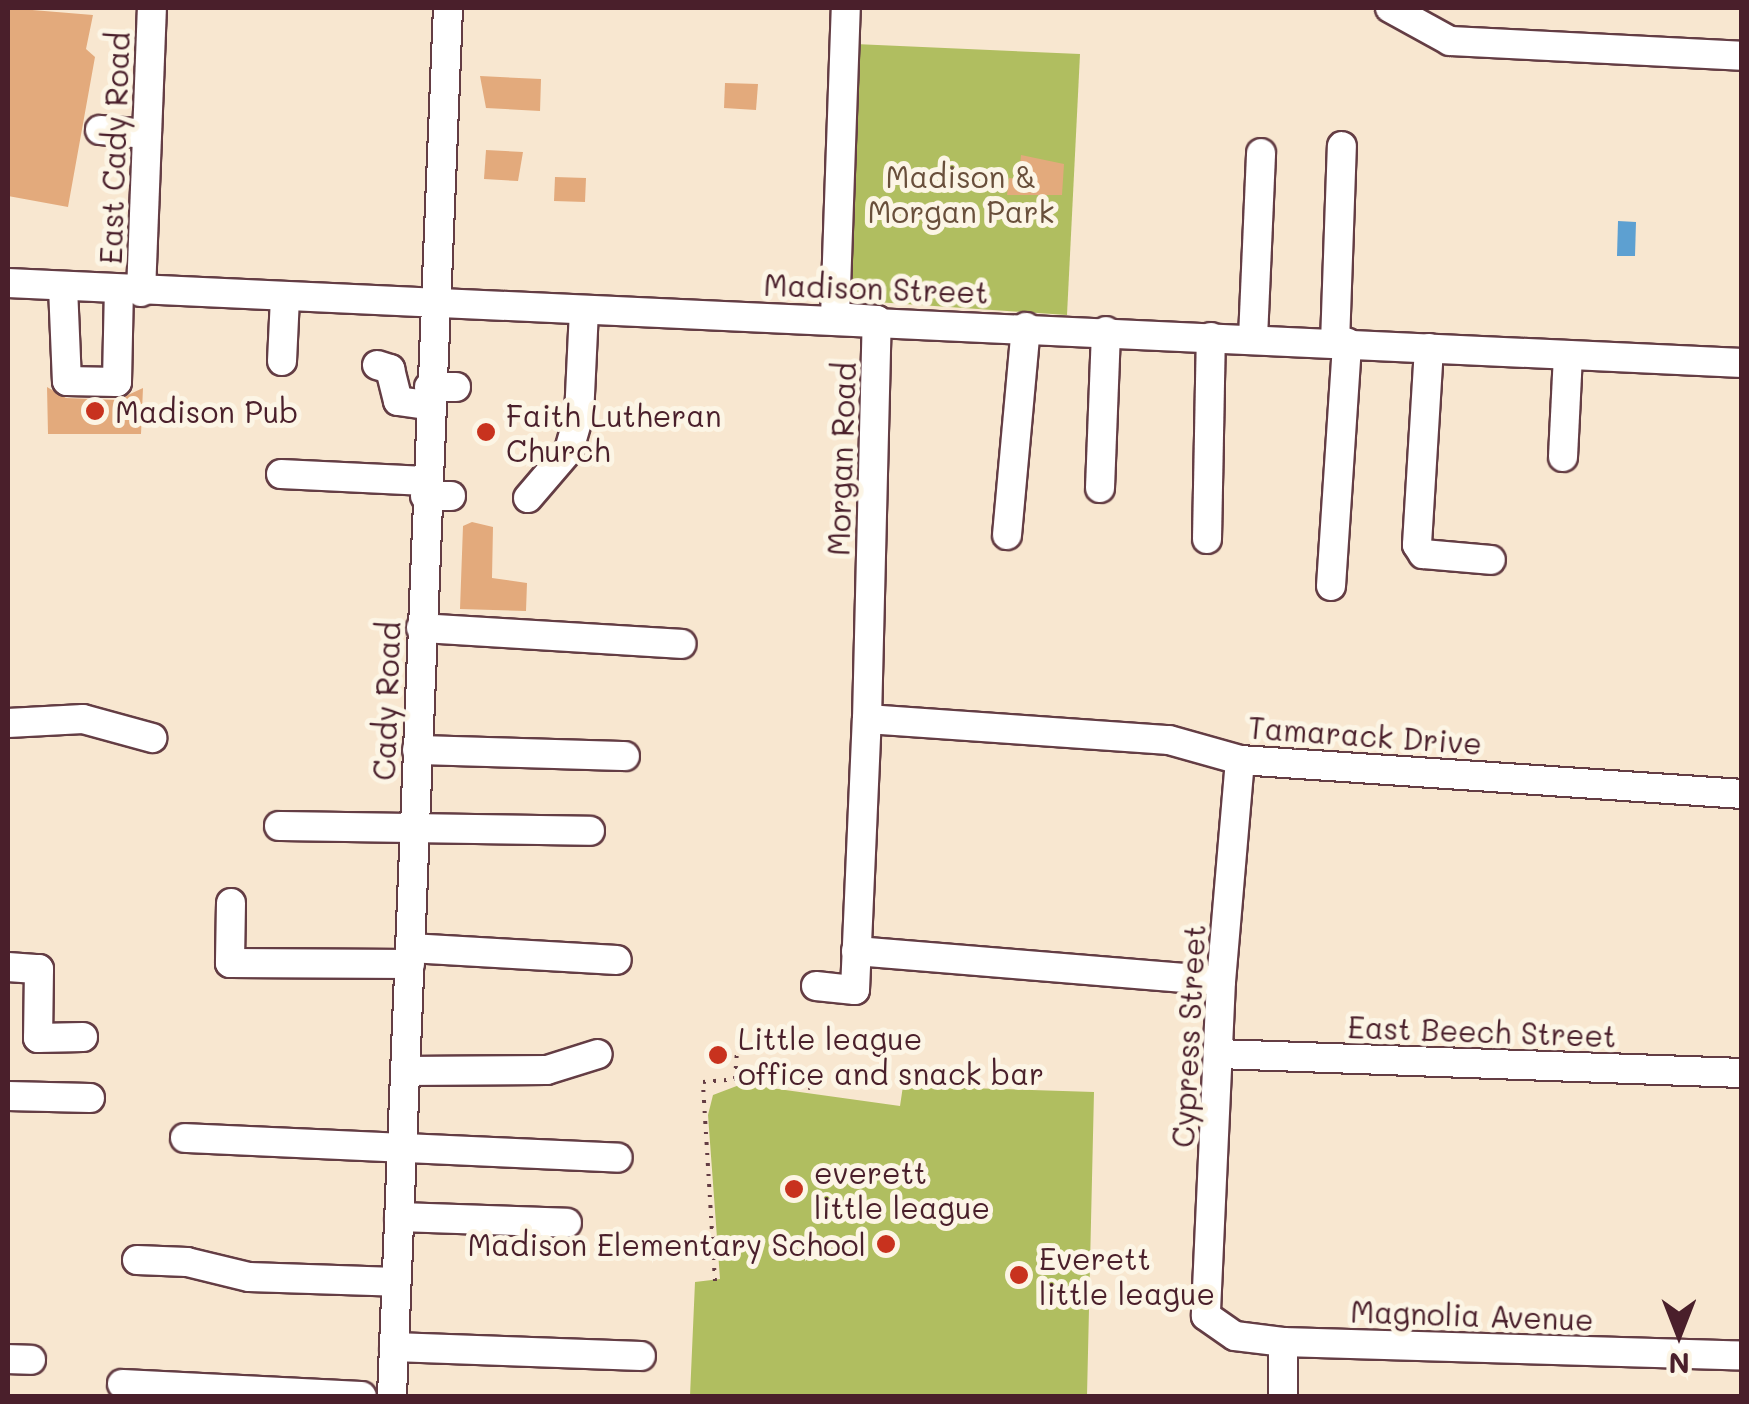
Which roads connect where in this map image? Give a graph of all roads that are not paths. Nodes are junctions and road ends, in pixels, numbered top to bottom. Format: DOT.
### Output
graph roads {
  1 [pos="152,8"];
  2 [pos="448,8"];
  3 [pos="846,8"];
  4 [pos="1390,8"];
  5 [pos="1742,56"];
  6 [pos="100,130"];
  7 [pos="147,134"];
  8 [pos="1342,146"];
  9 [pos="1262,153"];
  10 [pos="8,283"];
  11 [pos="63,287"];
  12 [pos="130,291"];
  13 [pos="285,298"];
  14 [pos="432,304"];
  15 [pos="584,310"];
  16 [pos="878,320"];
  17 [pos="1026,327"];
  18 [pos="1106,331"];
  19 [pos="1211,336"];
  20 [pos="1253,338"];
  21 [pos="1341,343"];
  22 [pos="1428,348"];
  23 [pos="1568,354"];
  24 [pos="282,361"];
  25 [pos="1742,364"];
  26 [pos="377,365"];
  27 [pos="438,393"];
  28 [pos="1563,457"];
  29 [pos="282,474"];
  30 [pos="1100,488"];
  31 [pos="434,491"];
  32 [pos="528,498"];
  33 [pos="1007,535"];
  34 [pos="1208,539"];
  35 [pos="1491,560"];
  36 [pos="1331,586"];
  37 [pos="421,628"];
  38 [pos="682,644"];
  39 [pos="867,719"];
  40 [pos="8,722"];
  41 [pos="152,738"];
  42 [pos="417,750"];
  43 [pos="624,756"];
  44 [pos="1240,760"];
  45 [pos="1742,794"];
  46 [pos="279,826"];
  47 [pos="414,830"];
  48 [pos="590,831"];
  49 [pos="230,902"];
  50 [pos="856,951"];
  51 [pos="410,956"];
  52 [pos="617,960"];
  53 [pos="8,967"];
  54 [pos="1222,982"];
  55 [pos="816,986"];
  56 [pos="84,1037"];
  57 [pos="598,1054"];
  58 [pos="1219,1054"];
  59 [pos="405,1070"];
  60 [pos="1742,1073"];
  61 [pos="8,1096"];
  62 [pos="90,1098"];
  63 [pos="185,1138"];
  64 [pos="402,1148"];
  65 [pos="618,1158"];
  66 [pos="399,1217"];
  67 [pos="567,1223"];
  68 [pos="136,1260"];
  69 [pos="396,1282"];
  70 [pos="1206,1316"];
  71 [pos="1283,1342"];
  72 [pos="394,1347"];
  73 [pos="641,1356"];
  74 [pos="1742,1356"];
  75 [pos="122,1384"];
  76 [pos="362,1396"];
  77 [pos="392,1396"];
  78 [pos="1284,1396"];
  1 -- 7 [label="street, East Cady Road"];
  2 -- 14 [label="street, Cady Road"];
  3 -- 16 [label="street, Morgan Road"];
  4 -- 5 [label="street"];
  6 -- 7 [label="street"];
  7 -- 12 [label="street, East Cady Road"];
  8 -- 21 [label="street"];
  9 -- 20 [label="street"];
  10 -- 11 [label="street, Madison Street"];
  11 -- 12 [label="street, Madison Street"];
  11 -- 12 [label="street, East Cady Road"];
  12 -- 13 [label="street, Madison Street"];
  13 -- 14 [label="street, Madison Street"];
  13 -- 24 [label="street"];
  14 -- 15 [label="street, Madison Street"];
  14 -- 27 [label="street, Cady Road"];
  15 -- 16 [label="street, Madison Street"];
  15 -- 32 [label="street"];
  16 -- 17 [label="street, Madison Street"];
  16 -- 39 [label="street, Morgan Road"];
  17 -- 18 [label="street, Madison Street"];
  17 -- 33 [label="street"];
  18 -- 19 [label="street, Madison Street"];
  18 -- 30 [label="street"];
  19 -- 20 [label="street, Madison Street"];
  19 -- 34 [label="street"];
  20 -- 21 [label="street, Madison Street"];
  21 -- 22 [label="street, Madison Street"];
  21 -- 36 [label="street"];
  22 -- 23 [label="street, Madison Street"];
  22 -- 35 [label="street"];
  23 -- 25 [label="street, Madison Street"];
  23 -- 28 [label="street"];
  26 -- 27 [label="street"];
  27 -- 31 [label="street, Cady Road"];
  29 -- 31 [label="street"];
  31 -- 37 [label="street, Cady Road"];
  37 -- 38 [label="street"];
  37 -- 42 [label="street, Cady Road"];
  39 -- 44 [label="street, Tamarack Drive"];
  39 -- 50 [label="street, Morgan Road"];
  40 -- 41 [label="street"];
  42 -- 43 [label="street"];
  42 -- 47 [label="street, Cady Road"];
  44 -- 45 [label="street, Tamarack Drive"];
  44 -- 54 [label="street, Cypress Street"];
  46 -- 47 [label="street"];
  47 -- 48 [label="street"];
  47 -- 51 [label="street, Cady Road"];
  49 -- 51 [label="street"];
  50 -- 54 [label="street"];
  50 -- 55 [label="street, Morgan Road"];
  51 -- 52 [label="street"];
  51 -- 59 [label="street, Cady Road"];
  53 -- 56 [label="street"];
  54 -- 58 [label="street, Cypress Street"];
  57 -- 59 [label="street"];
  58 -- 60 [label="street, East Beech Street"];
  58 -- 70 [label="street, Cypress Street"];
  59 -- 64 [label="street, Cady Road"];
  61 -- 62 [label="street"];
  63 -- 64 [label="street"];
  64 -- 65 [label="street"];
  64 -- 66 [label="street, Cady Road"];
  66 -- 67 [label="street"];
  66 -- 69 [label="street, Cady Road"];
  68 -- 69 [label="street"];
  69 -- 72 [label="street, Cady Road"];
  70 -- 71 [label="street, Magnolia Avenue"];
  71 -- 74 [label="street, Magnolia Avenue"];
  71 -- 78 [label="street"];
  72 -- 73 [label="street"];
  72 -- 77 [label="street, Cady Road"];
  75 -- 76 [label="street"];
}
